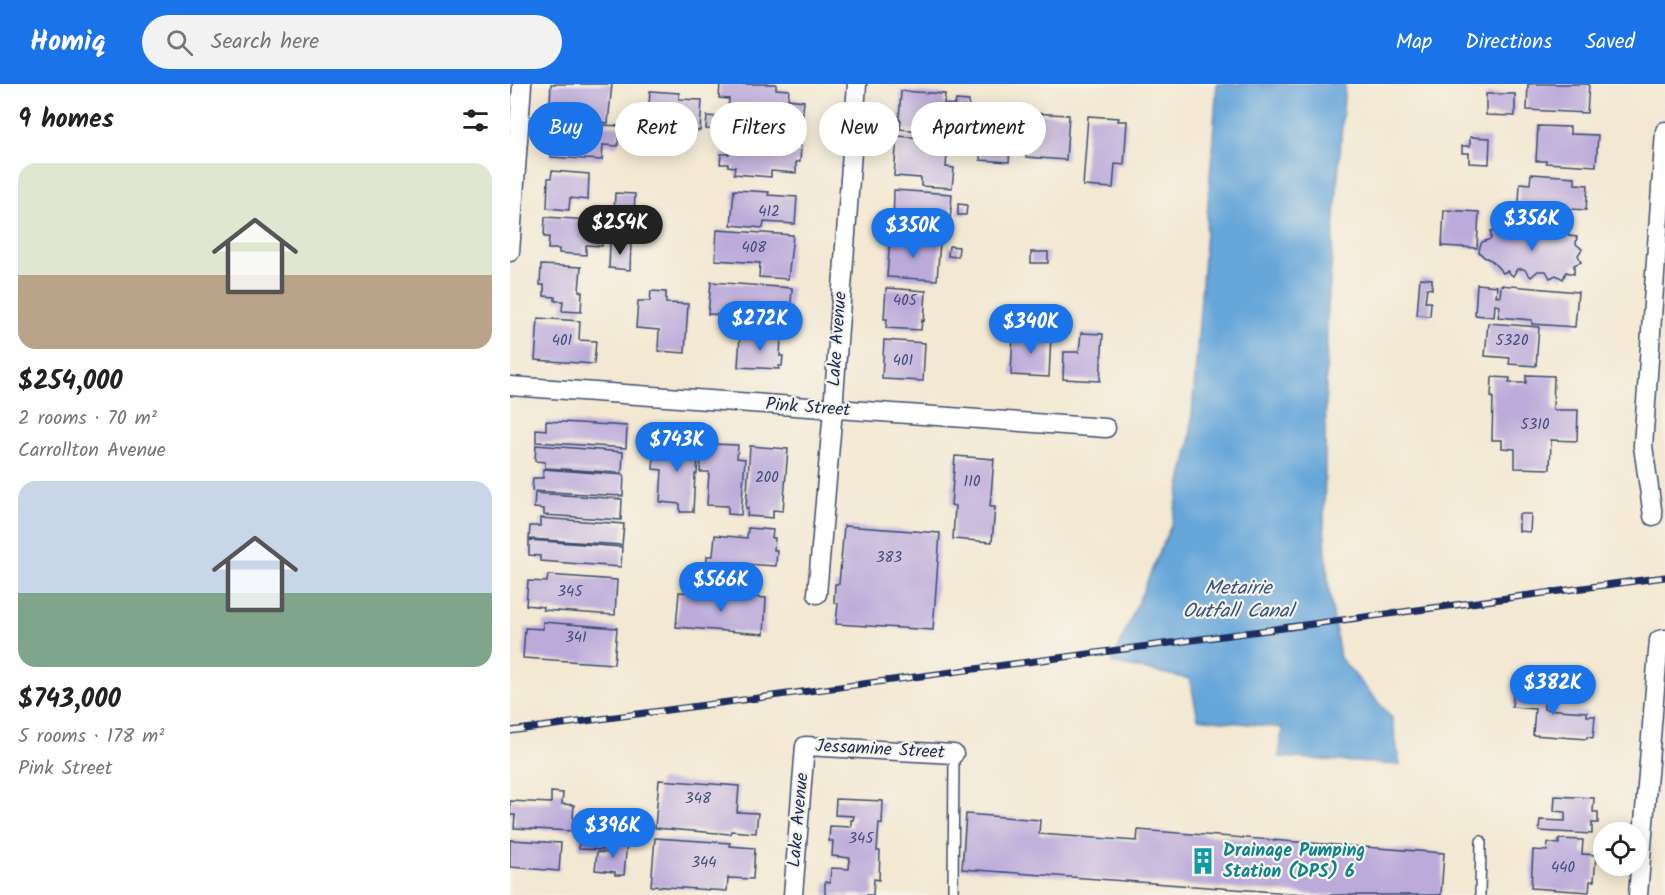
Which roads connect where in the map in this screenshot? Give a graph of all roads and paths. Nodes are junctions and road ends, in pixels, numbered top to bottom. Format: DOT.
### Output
graph roads {
  1 [pos="522,84"];
  2 [pos="857,84"];
  3 [pos="1665,131"];
  4 [pos="510,252"];
  5 [pos="1660,271"];
  6 [pos="510,386"];
  7 [pos="833,410"];
  8 [pos="1106,428"];
  9 [pos="1653,516"];
  10 [pos="817,594"];
  11 [pos="1662,639"];
  12 [pos="805,746"];
  13 [pos="954,754"];
  14 [pos="1481,841"];
  15 [pos="793,895"];
  16 [pos="953,895"];
  17 [pos="1480,895"];
  18 [pos="1638,895"];
  1 -- 4 [label="street"];
  2 -- 7 [label="street, Lake Avenue"];
  3 -- 5 [label="street"];
  5 -- 9 [label="street"];
  6 -- 7 [label="street, Pink Street"];
  7 -- 8 [label="street, Pink Street"];
  7 -- 10 [label="street, Lake Avenue"];
  11 -- 18 [label="street"];
  12 -- 13 [label="street, Jessamine Street"];
  12 -- 15 [label="street, Lake Avenue"];
  13 -- 16 [label="lane"];
  14 -- 17 [label="lane"];
}
